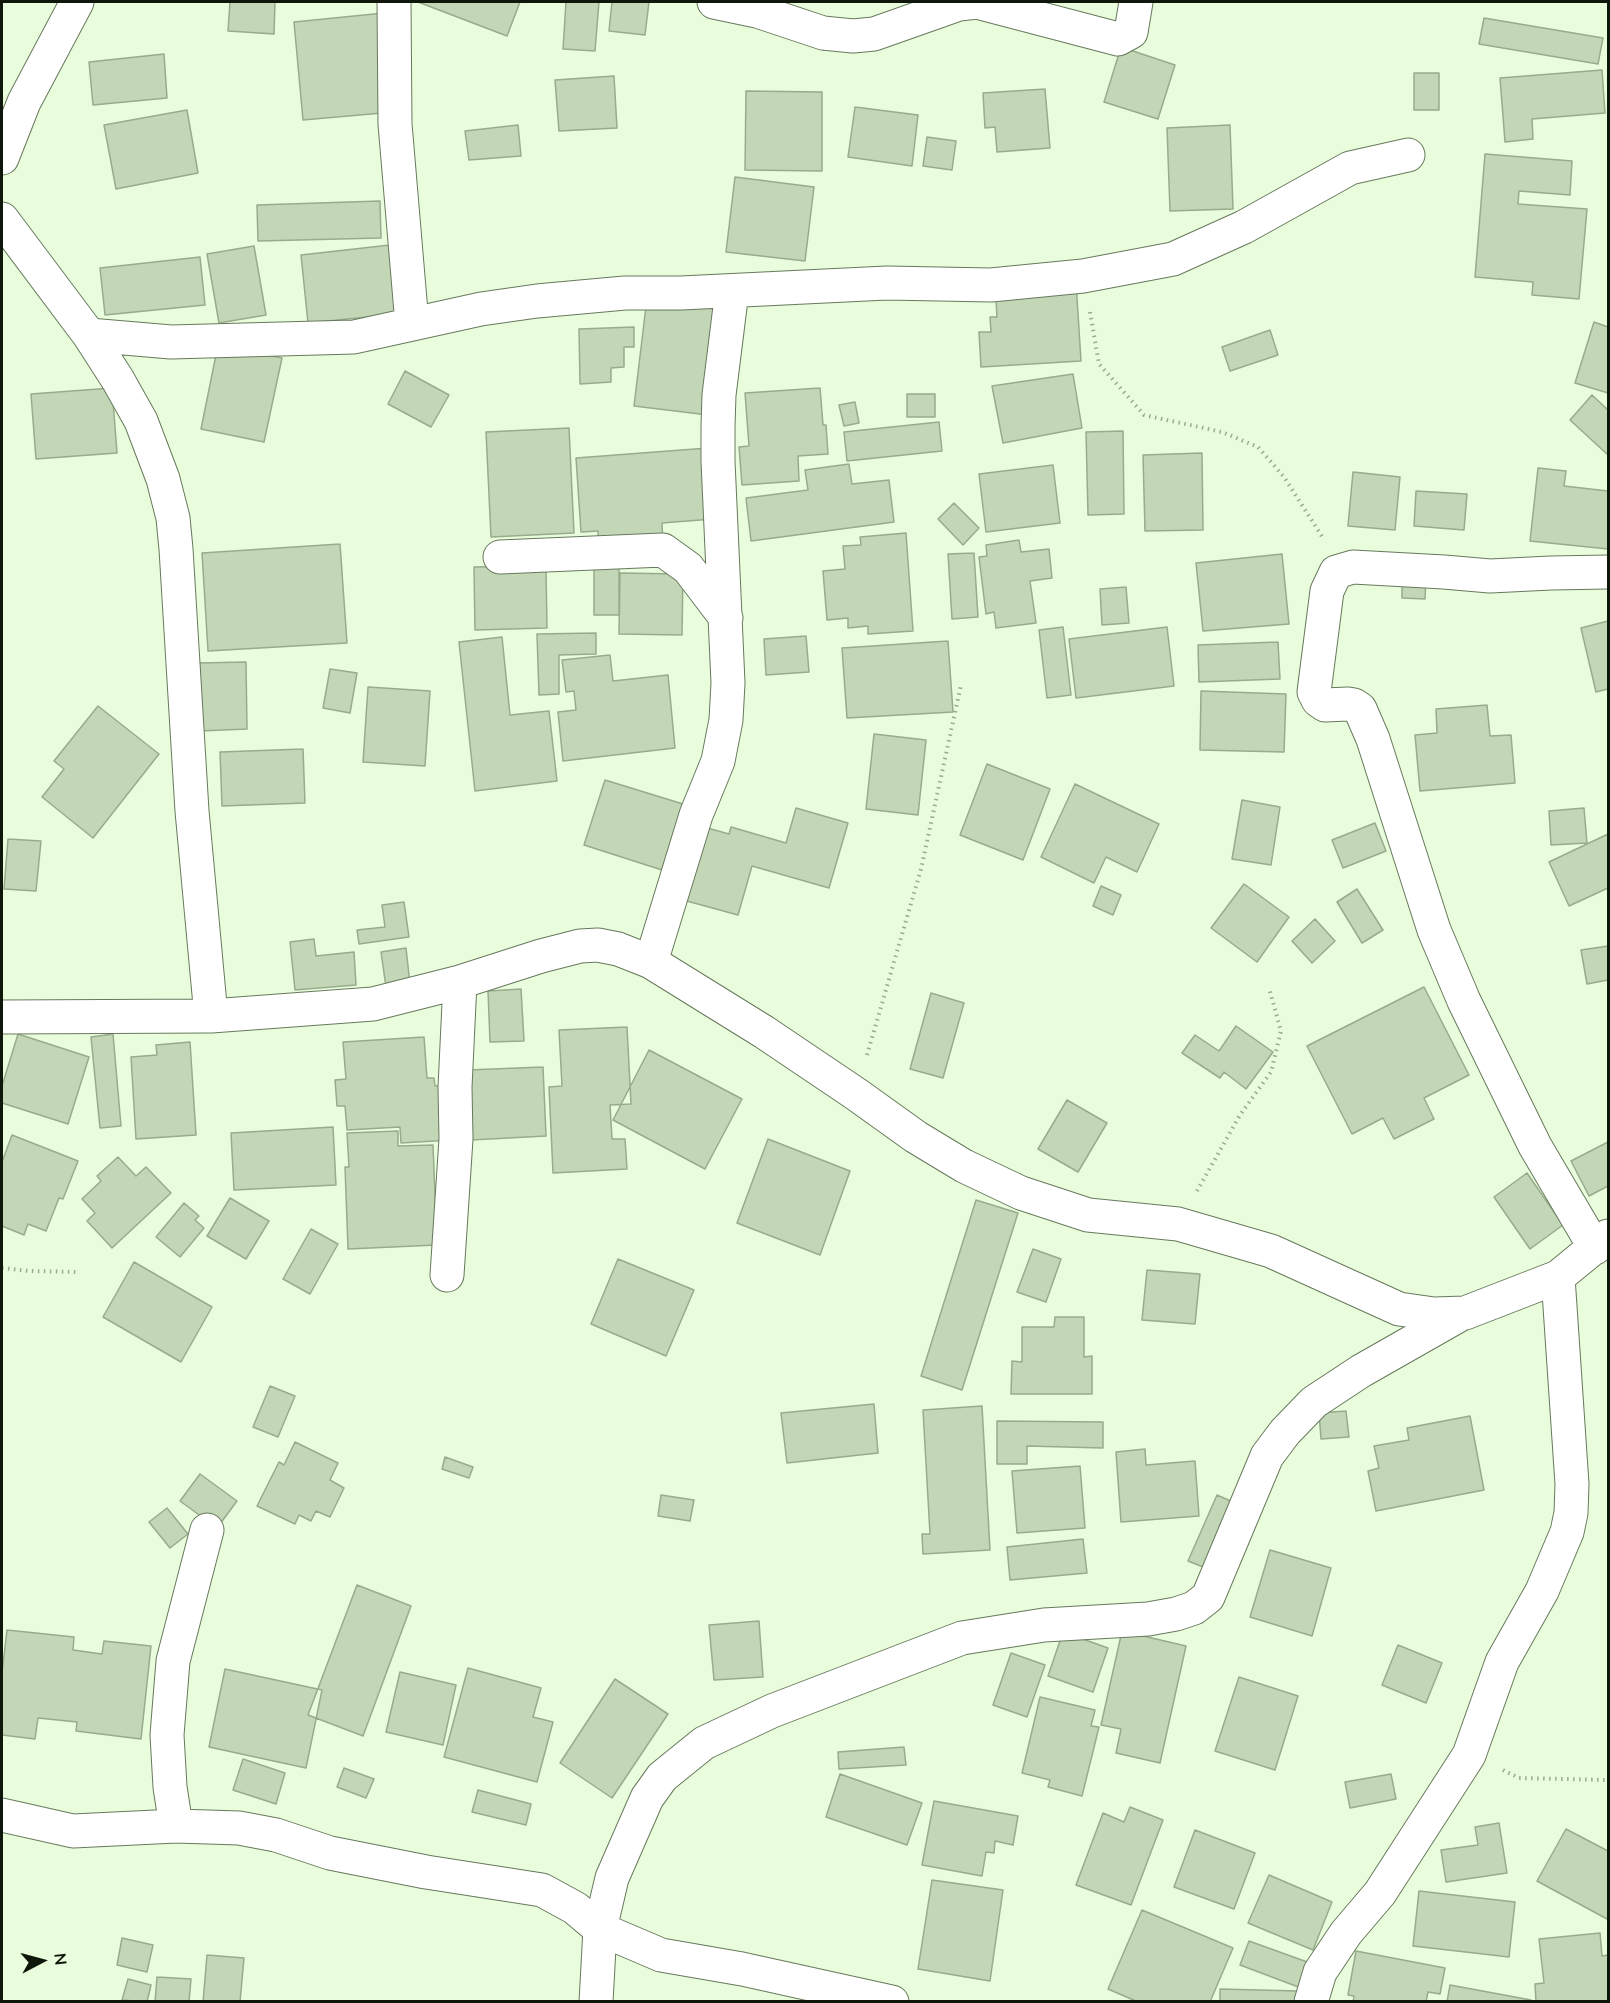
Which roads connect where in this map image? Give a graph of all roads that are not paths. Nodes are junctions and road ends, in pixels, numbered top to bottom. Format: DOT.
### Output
graph roads {
  1 [pos="77,2"];
  2 [pos="394,2"];
  3 [pos="714,2"];
  4 [pos="1136,2"];
  5 [pos="758,6"];
  6 [pos="1408,154"];
  7 [pos="2,158"];
  8 [pos="2,219"];
  9 [pos="732,291"];
  10 [pos="412,324"];
  11 [pos="89,335"];
  12 [pos="500,557"];
  13 [pos="1608,572"];
  14 [pos="726,618"];
  15 [pos="651,962"];
  16 [pos="460,982"];
  17 [pos="211,1016"];
  18 [pos="6,1023"];
  19 [pos="1602,1242"];
  20 [pos="447,1275"];
  21 [pos="1558,1277"];
  22 [pos="1465,1312"];
  23 [pos="207,1530"];
  24 [pos="2,1815"];
  25 [pos="176,1826"];
  26 [pos="600,1929"];
  27 [pos="596,2001"];
  28 [pos="892,2001"];
  29 [pos="1311,2001"];
  1 -- 7 [label="street"];
  2 -- 10 [label="street"];
  3 -- 5 [label="street"];
  4 -- 5 [label="street"];
  6 -- 9 [label="street"];
  8 -- 11 [label="street"];
  9 -- 10 [label="street"];
  9 -- 14 [label="street"];
  10 -- 11 [label="street"];
  11 -- 17 [label="street"];
  12 -- 14 [label="street"];
  13 -- 19 [label="street"];
  14 -- 15 [label="street"];
  15 -- 16 [label="street"];
  15 -- 22 [label="street"];
  16 -- 17 [label="street"];
  16 -- 20 [label="street"];
  17 -- 18 [label="street"];
  19 -- 21 [label="street"];
  21 -- 22 [label="street"];
  21 -- 29 [label="street"];
  22 -- 26 [label="street"];
  23 -- 25 [label="street"];
  24 -- 25 [label="street"];
  25 -- 26 [label="street"];
  26 -- 27 [label="street"];
  26 -- 28 [label="street"];
}
